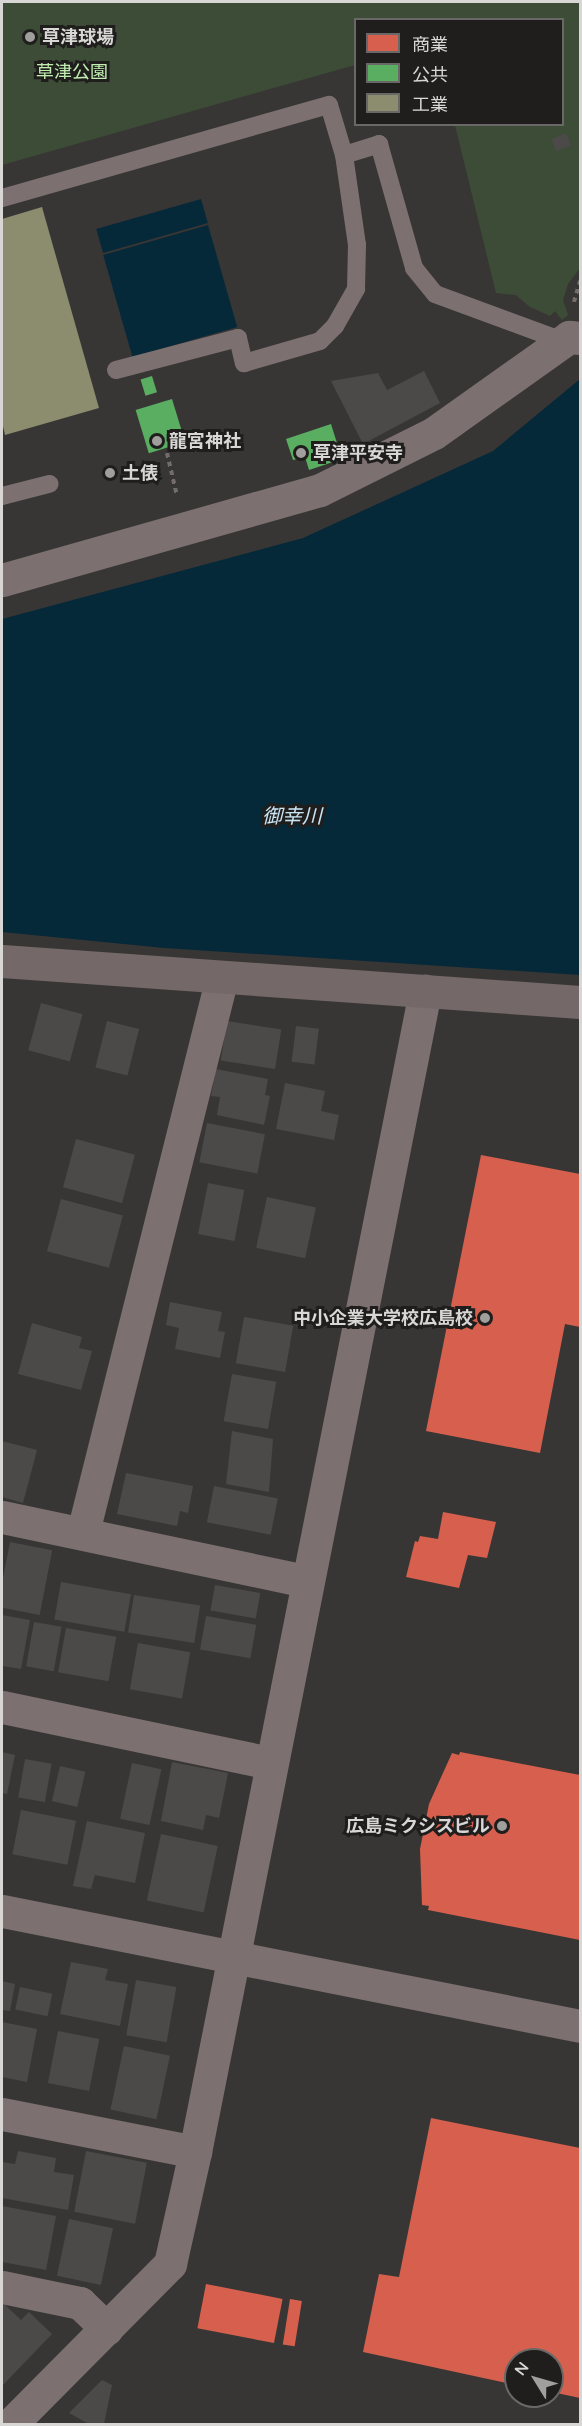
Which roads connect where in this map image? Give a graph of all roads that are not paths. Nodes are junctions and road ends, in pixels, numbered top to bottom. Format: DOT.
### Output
graph roads {
  1 [pos="344,155"];
  2 [pos="2,198"];
  3 [pos="572,339"];
  4 [pos="116,370"];
  5 [pos="49,484"];
  6 [pos="2,496"];
  7 [pos="2,580"];
  8 [pos="2,963"];
  9 [pos="222,976"];
  10 [pos="425,991"];
  11 [pos="580,1002"];
  12 [pos="2,1517"];
  13 [pos="83,1533"];
  14 [pos="307,1581"];
  15 [pos="2,1707"];
  16 [pos="271,1763"];
  17 [pos="2,1911"];
  18 [pos="233,1958"];
  19 [pos="580,2026"];
  20 [pos="2,2114"];
  21 [pos="195,2152"];
  22 [pos="2,2287"];
  23 [pos="107,2329"];
  24 [pos="11,2424"];
  1 -- 2 [label="lane"];
  1 -- 3 [label="lane"];
  1 -- 4 [label="lane"];
  3 -- 7 [label="street"];
  5 -- 6 [label="lane"];
  8 -- 9 [label="street"];
  9 -- 10 [label="street"];
  9 -- 13 [label="street"];
  10 -- 11 [label="street"];
  10 -- 14 [label="street"];
  12 -- 13 [label="street"];
  13 -- 14 [label="street"];
  14 -- 16 [label="street"];
  15 -- 16 [label="street"];
  16 -- 18 [label="street"];
  17 -- 18 [label="street"];
  18 -- 19 [label="street"];
  18 -- 21 [label="street"];
  20 -- 21 [label="street"];
  21 -- 23 [label="street"];
  22 -- 23 [label="street"];
  23 -- 24 [label="street"];
}
